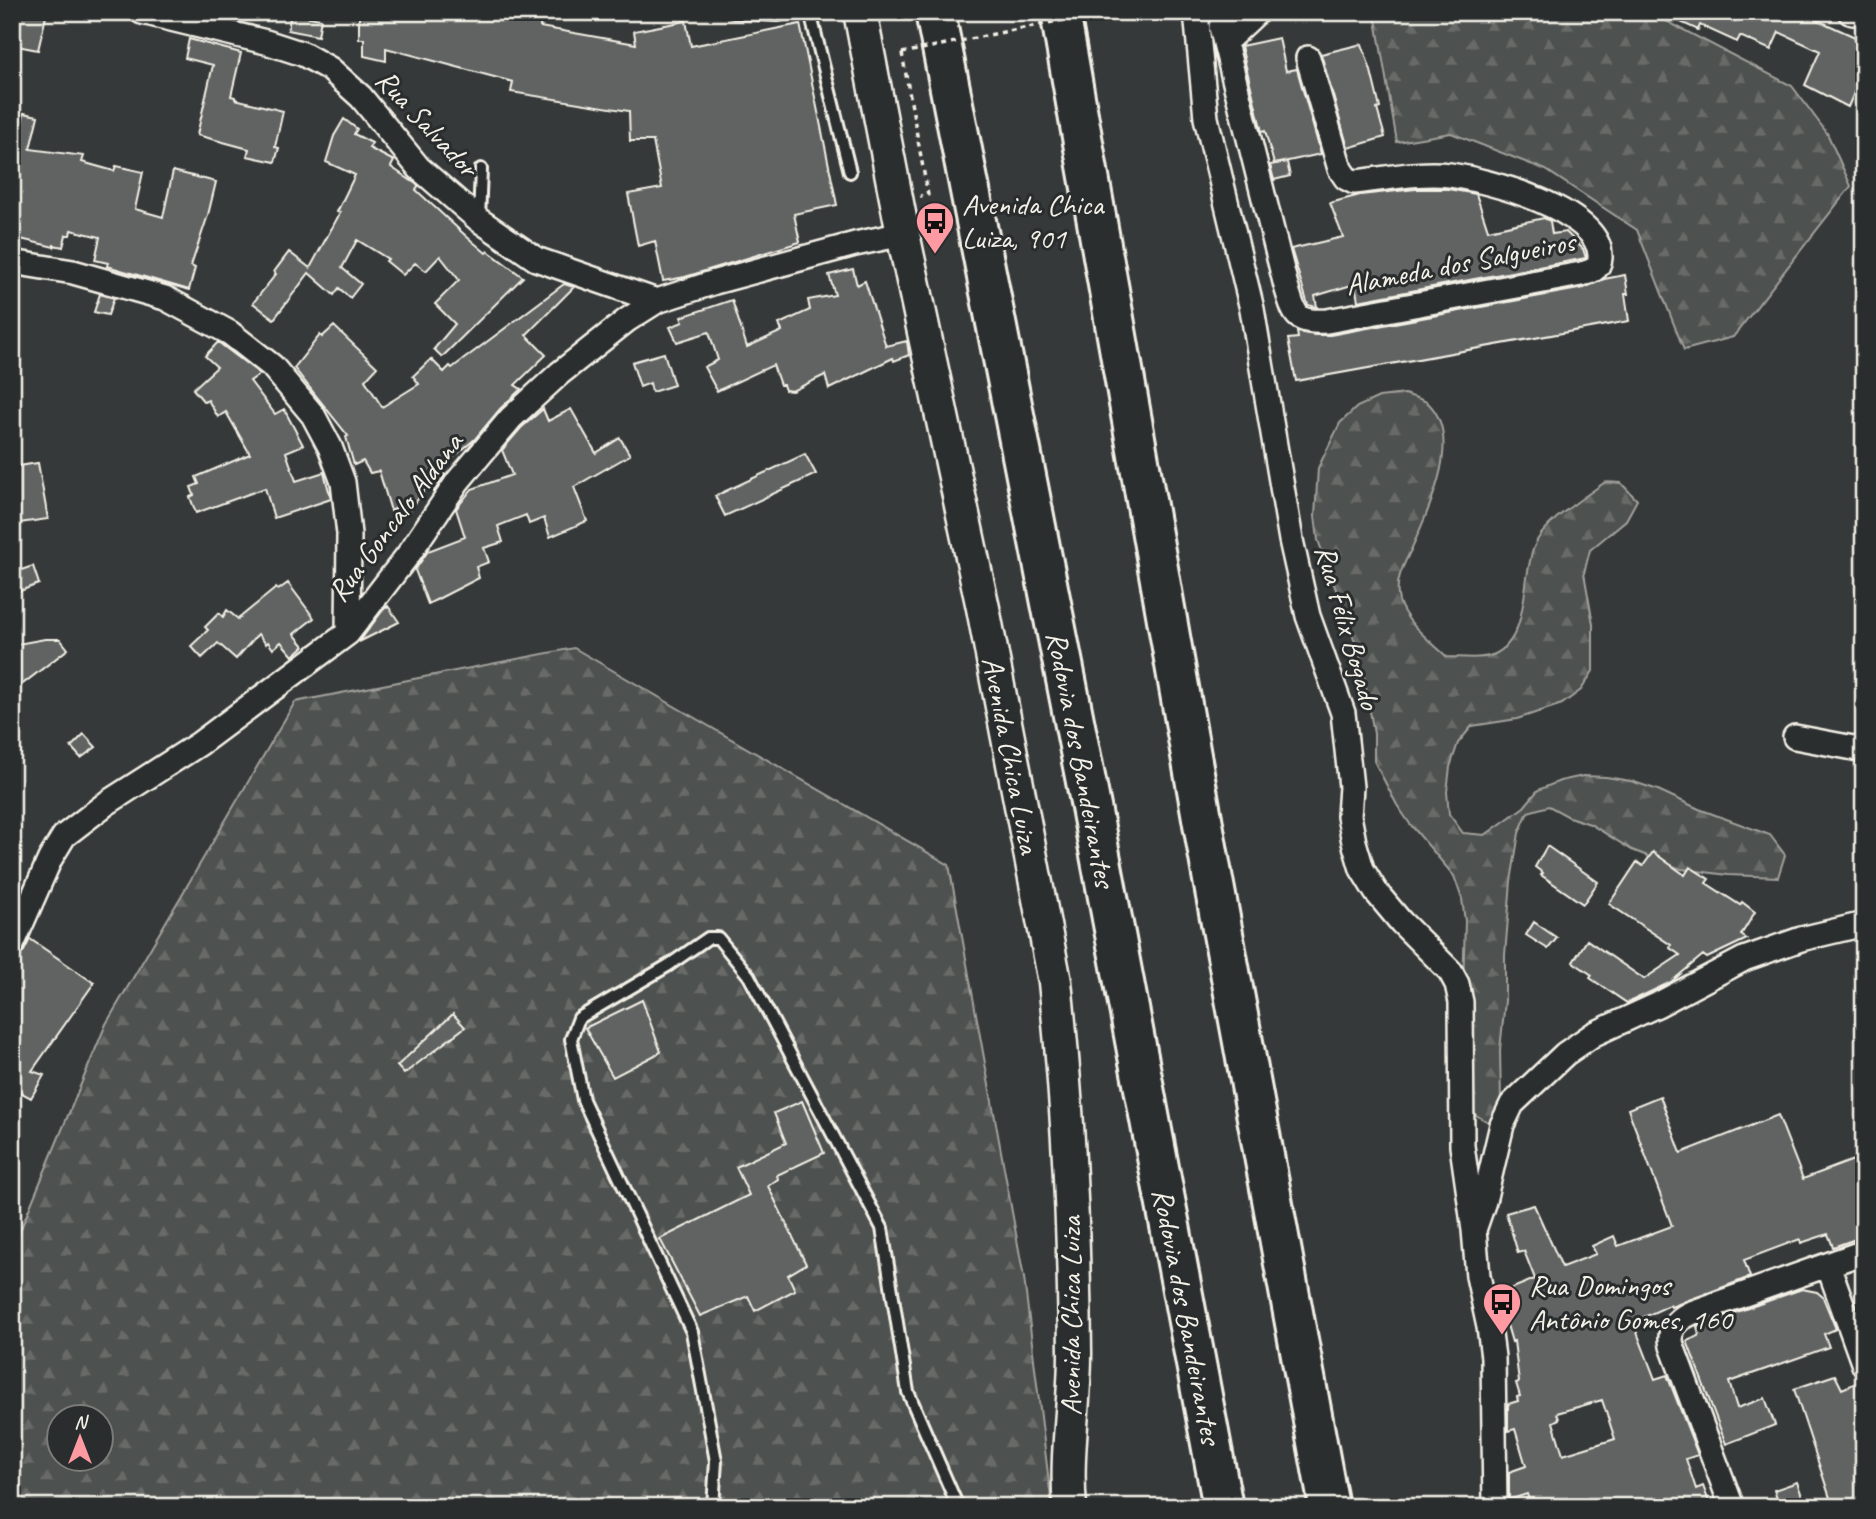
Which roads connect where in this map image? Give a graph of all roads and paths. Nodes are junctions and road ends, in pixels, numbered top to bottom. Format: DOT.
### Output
graph roads {
  1 [pos="142,12"];
  2 [pos="733,12"];
  3 [pos="794,12"];
  4 [pos="810,12"];
  5 [pos="860,12"];
  6 [pos="935,12"];
  7 [pos="1060,12"];
  8 [pos="1101,12"];
  9 [pos="1257,12"];
  10 [pos="1197,22"];
  11 [pos="1225,27"];
  12 [pos="1308,58"];
  13 [pos="481,169"];
  14 [pos="850,172"];
  15 [pos="928,195"];
  16 [pos="479,220"];
  17 [pos="903,234"];
  18 [pos="12,262"];
  19 [pos="657,301"];
  20 [pos="348,633"];
  21 [pos="1795,737"];
  22 [pos="1864,750"];
  23 [pos="1864,924"];
  24 [pos="12,945"];
  25 [pos="1474,1230"];
  26 [pos="1864,1252"];
  27 [pos="1828,1265"];
  28 [pos="1864,1366"];
  29 [pos="713,1507"];
  30 [pos="958,1507"];
  31 [pos="1070,1507"];
  32 [pos="1223,1507"];
  33 [pos="1329,1507"];
  34 [pos="1496,1507"];
  35 [pos="1732,1507"];
  1 -- 16 [label="street, Rua Salvador"];
  2 -- 3 [label="lane"];
  4 -- 14 [label="lane"];
  5 -- 17 [label="main road, Avenida Chica Luiza"];
  6 -- 32 [label="highway, Rodovia dos Bandeirantes"];
  7 -- 33 [label="highway"];
  8 -- 15 [label="path, bridge"];
  9 -- 11 [label="street"];
  10 -- 11 [label="street"];
  10 -- 25 [label="street, Rua Félix Bogado"];
  11 -- 12 [label="street, Alameda dos Salgueiros"];
  13 -- 16 [label="lane"];
  16 -- 19 [label="street, Rua Salvador"];
  17 -- 19 [label="street, Rua Goncalo Aldana"];
  17 -- 31 [label="main road, Avenida Chica Luiza"];
  18 -- 20 [label="street"];
  19 -- 20 [label="street, Rua Goncalo Aldana"];
  20 -- 24 [label="street, Rua Goncalo Aldana"];
  21 -- 22 [label="street"];
  23 -- 25 [label="street"];
  25 -- 34 [label="street, Rua Félix Bogado"];
  26 -- 27 [label="street"];
  27 -- 28 [label="street"];
  27 -- 35 [label="street"];
  29 -- 30 [label="lane"];
}
